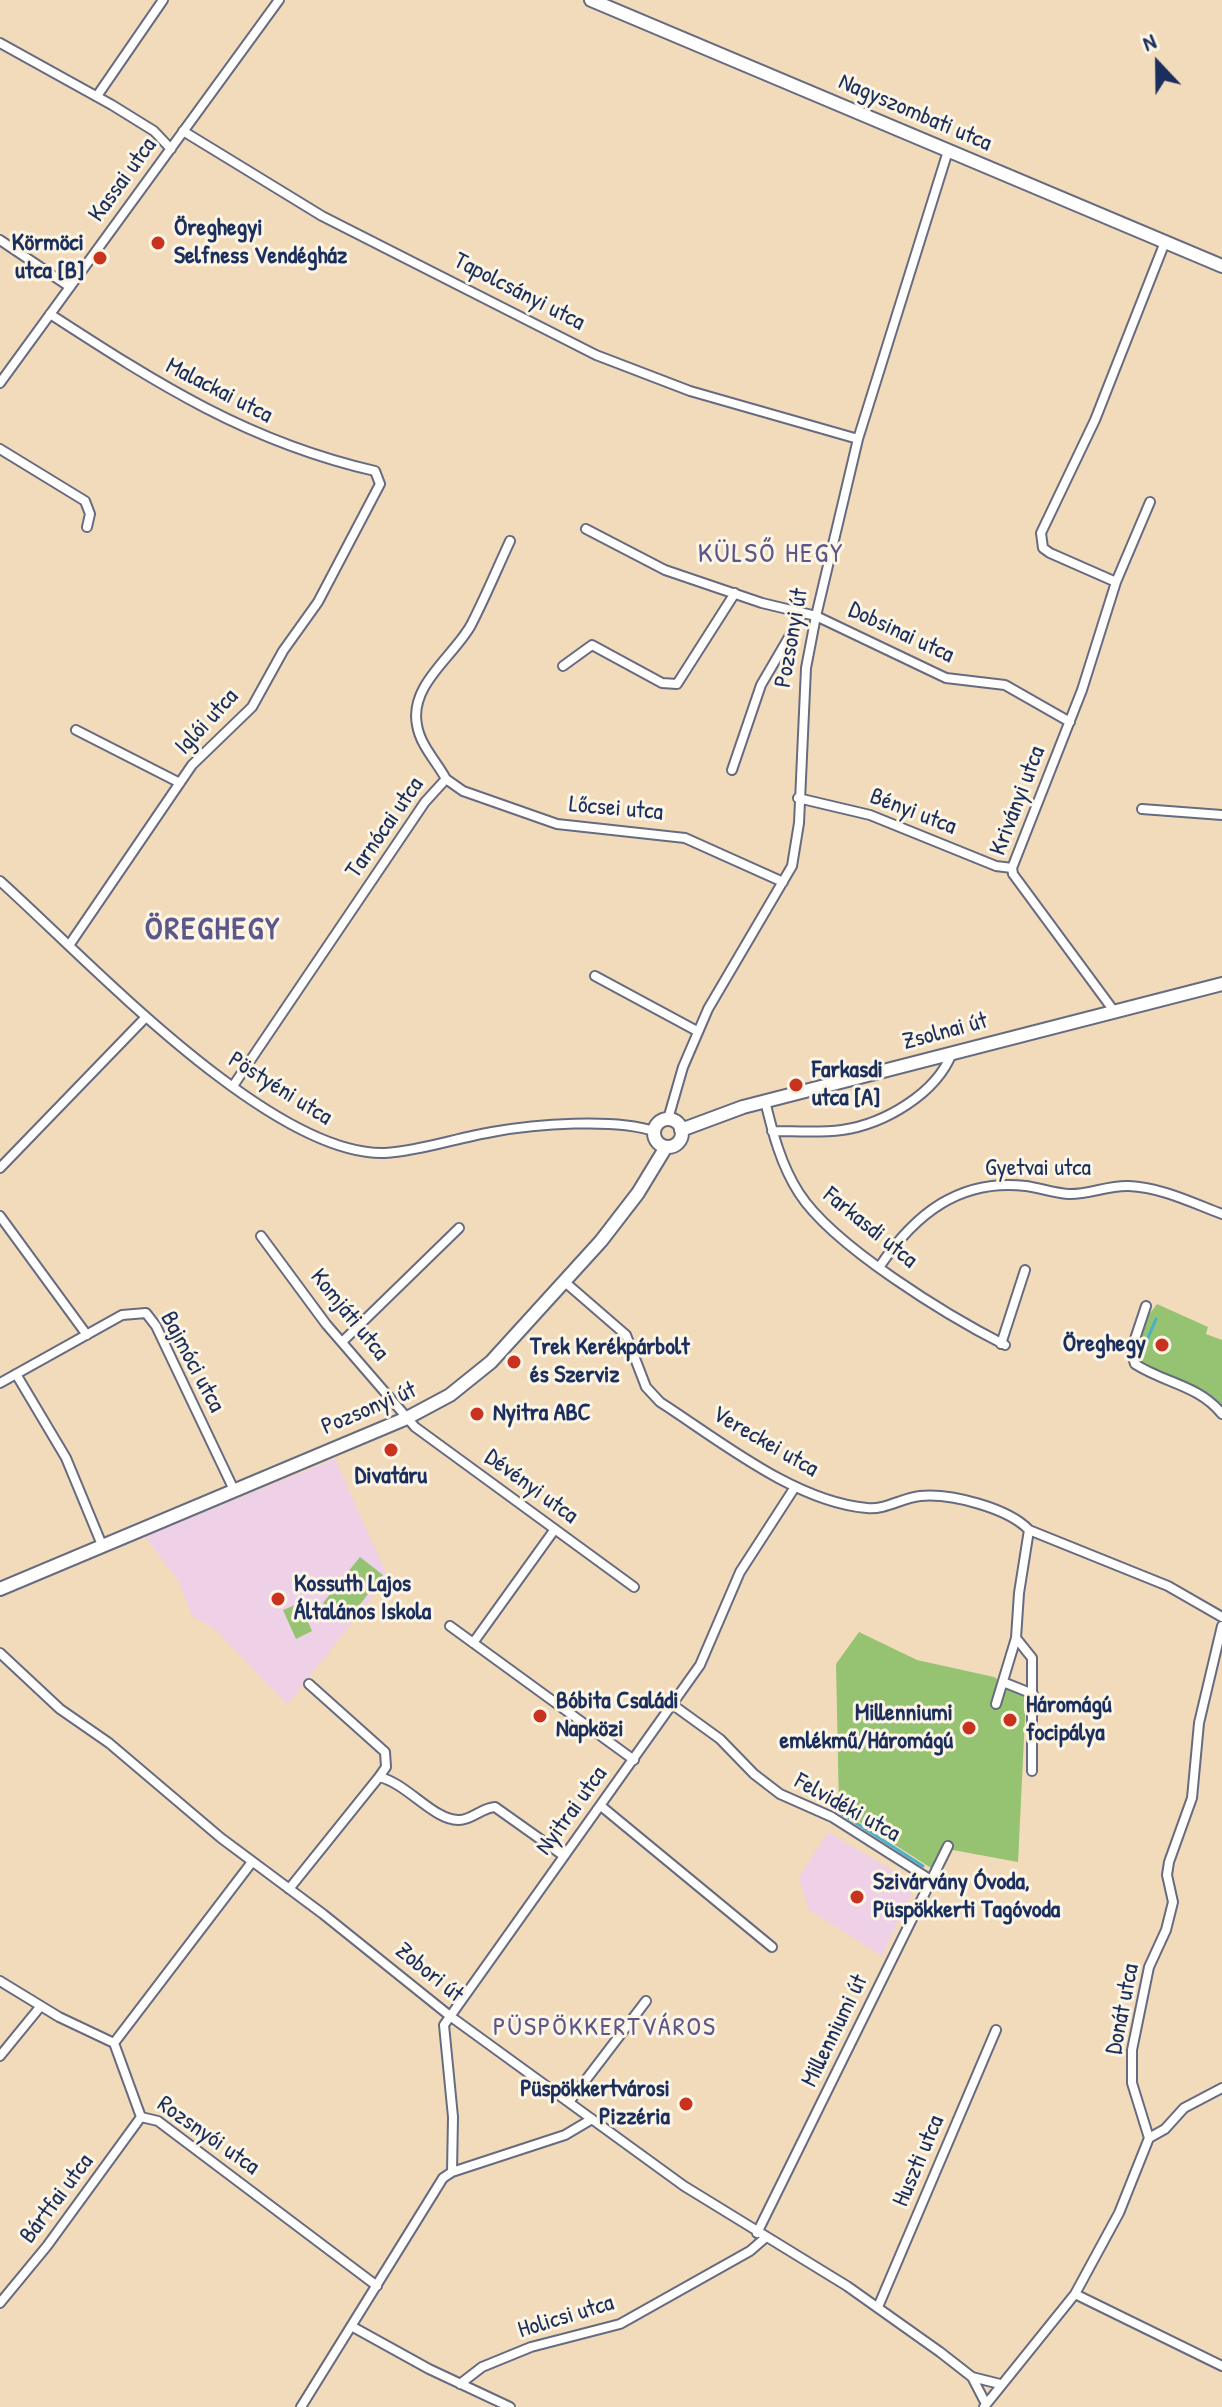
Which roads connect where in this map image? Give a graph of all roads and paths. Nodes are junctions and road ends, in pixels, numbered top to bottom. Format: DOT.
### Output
graph roads {
  1 [pos="163,0"];
  2 [pos="279,0"];
  3 [pos="591,0"];
  4 [pos="0,43"];
  5 [pos="97,96"];
  6 [pos="183,131"];
  7 [pos="171,149"];
  8 [pos="948,151"];
  9 [pos="0,240"];
  10 [pos="1165,242"];
  11 [pos="1222,266"];
  12 [pos="70,287"];
  13 [pos="50,314"];
  14 [pos="0,383"];
  15 [pos="858,439"];
  16 [pos="0,449"];
  17 [pos="380,478"];
  18 [pos="1150,502"];
  19 [pos="87,527"];
  20 [pos="586,529"];
  21 [pos="510,541"];
  22 [pos="1116,582"];
  23 [pos="735,593"];
  24 [pos="803,613"];
  25 [pos="816,616"];
  26 [pos="563,666"];
  27 [pos="1070,722"];
  28 [pos="76,730"];
  29 [pos="732,770"];
  30 [pos="446,779"];
  31 [pos="180,783"];
  32 [pos="798,798"];
  33 [pos="1142,809"];
  34 [pos="1222,815"];
  35 [pos="1012,868"];
  36 [pos="0,881"];
  37 [pos="783,882"];
  38 [pos="70,944"];
  39 [pos="595,976"];
  40 [pos="1222,984"];
  41 [pos="1114,1011"];
  42 [pos="146,1017"];
  43 [pos="697,1031"];
  44 [pos="952,1053"];
  45 [pos="233,1086"];
  46 [pos="765,1101"];
  47 [pos="668,1119"];
  48 [pos="681,1130"];
  49 [pos="654,1131"];
  50 [pos="772,1131"];
  51 [pos="666,1147"];
  52 [pos="0,1168"];
  53 [pos="1222,1214"];
  54 [pos="0,1216"];
  55 [pos="459,1228"];
  56 [pos="261,1236"];
  57 [pos="880,1266"];
  58 [pos="1025,1270"];
  59 [pos="566,1283"];
  60 [pos="1146,1306"];
  61 [pos="87,1335"];
  62 [pos="342,1342"];
  63 [pos="16,1374"];
  64 [pos="0,1383"];
  65 [pos="1222,1414"];
  66 [pos="407,1418"];
  67 [pos="795,1487"];
  68 [pos="234,1490"];
  69 [pos="555,1529"];
  70 [pos="1029,1530"];
  71 [pos="102,1545"];
  72 [pos="634,1587"];
  73 [pos="0,1589"];
  74 [pos="1222,1617"];
  75 [pos="450,1626"];
  76 [pos="1222,1626"];
  77 [pos="1016,1638"];
  78 [pos="473,1643"];
  79 [pos="0,1653"];
  80 [pos="1003,1682"];
  81 [pos="309,1684"];
  82 [pos="1033,1694"];
  83 [pos="996,1704"];
  84 [pos="673,1705"];
  85 [pos="634,1760"];
  86 [pos="1032,1771"];
  87 [pos="379,1777"];
  88 [pos="601,1806"];
  89 [pos="948,1846"];
  90 [pos="564,1856"];
  91 [pos="252,1862"];
  92 [pos="931,1880"];
  93 [pos="289,1889"];
  94 [pos="772,1947"];
  95 [pos="0,1981"];
  96 [pos="646,2001"];
  97 [pos="40,2007"];
  98 [pos="450,2016"];
  99 [pos="996,2030"];
  100 [pos="114,2043"];
  101 [pos="0,2056"];
  102 [pos="1222,2088"];
  103 [pos="569,2102"];
  104 [pos="141,2117"];
  105 [pos="592,2119"];
  106 [pos="1149,2138"];
  107 [pos="452,2172"];
  108 [pos="761,2236"];
  109 [pos="377,2286"];
  110 [pos="1075,2294"];
  111 [pos="0,2303"];
  112 [pos="878,2307"];
  113 [pos="353,2327"];
  114 [pos="1222,2366"];
  115 [pos="972,2377"];
  116 [pos="460,2384"];
  117 [pos="1000,2384"];
  118 [pos="985,2406"];
  119 [pos="301,2407"];
  120 [pos="510,2407"];
  1 -- 5 [label="street"];
  2 -- 6 [label="street, Kassai utca"];
  3 -- 8 [label="street, Nagyszombati utca"];
  4 -- 5 [label="street"];
  5 -- 7 [label="street"];
  6 -- 7 [label="street, Kassai utca"];
  6 -- 15 [label="street, Tapolcsányi utca"];
  7 -- 12 [label="street, Kassai utca"];
  8 -- 10 [label="street, Nagyszombati utca"];
  8 -- 15 [label="street, Pozsonyi út"];
  9 -- 12 [label="street"];
  10 -- 11 [label="street, Nagyszombati utca"];
  10 -- 22 [label="street"];
  12 -- 13 [label="street, Kassai utca"];
  13 -- 14 [label="street, Kassai utca"];
  13 -- 17 [label="street, Malackai utca"];
  15 -- 25 [label="street, Pozsonyi út"];
  16 -- 19 [label="street"];
  17 -- 31 [label="street, Iglói utca"];
  18 -- 22 [label="street, Kriványi utca"];
  20 -- 23 [label="street, Dobsinai utca"];
  21 -- 30 [label="street, Tarnócai utca"];
  22 -- 27 [label="street, Kriványi utca"];
  23 -- 24 [label="street, Dobsinai utca"];
  23 -- 26 [label="street"];
  24 -- 25 [label="street, Dobsinai utca"];
  24 -- 29 [label="street"];
  25 -- 27 [label="street, Dobsinai utca"];
  25 -- 32 [label="street, Pozsonyi út"];
  27 -- 35 [label="street, Kriványi utca"];
  28 -- 31 [label="street"];
  30 -- 37 [label="street, Lőcsei utca"];
  30 -- 45 [label="street, Tarnócai utca"];
  31 -- 38 [label="street, Iglói utca"];
  32 -- 35 [label="street, Bényi utca"];
  32 -- 37 [label="street, Pozsonyi út"];
  33 -- 34 [label="street"];
  35 -- 41 [label="street, Kriványi utca"];
  36 -- 38 [label="street, Pöstyéni utca"];
  37 -- 43 [label="street, Pozsonyi út"];
  38 -- 42 [label="street, Pöstyéni utca"];
  39 -- 43 [label="street"];
  40 -- 41 [label="street, Zsolnai út"];
  41 -- 44 [label="street, Zsolnai út"];
  42 -- 45 [label="street, Pöstyéni utca"];
  42 -- 52 [label="street"];
  43 -- 47 [label="street, Pozsonyi út"];
  44 -- 46 [label="street, Zsolnai út"];
  44 -- 50 [label="street"];
  45 -- 49 [label="street, Pöstyéni utca"];
  46 -- 48 [label="street, Zsolnai út"];
  46 -- 50 [label="street, Farkasdi utca"];
  47 -- 48 [label="street"];
  47 -- 49 [label="street"];
  48 -- 51 [label="street"];
  49 -- 51 [label="street"];
  50 -- 57 [label="street, Farkasdi utca"];
  51 -- 59 [label="street, Pozsonyi út"];
  53 -- 57 [label="street, Gyetvai utca"];
  54 -- 61 [label="street"];
  55 -- 62 [label="street"];
  56 -- 62 [label="street, Komjáti utca"];
  57 -- 58 [label="street, Farkasdi utca"];
  59 -- 66 [label="street, Pozsonyi út"];
  59 -- 67 [label="street, Vereckei utca"];
  60 -- 65 [label="street"];
  61 -- 63 [label="street, Bajmóci utca"];
  61 -- 68 [label="street, Bajmóci utca"];
  62 -- 66 [label="street, Komjáti utca"];
  63 -- 64 [label="street, Bajmóci utca"];
  63 -- 71 [label="street"];
  66 -- 68 [label="street, Pozsonyi út"];
  66 -- 69 [label="street, Dévényi utca"];
  67 -- 70 [label="street, Vereckei utca"];
  67 -- 84 [label="street, Nyitrai utca"];
  68 -- 71 [label="street, Pozsonyi út"];
  69 -- 72 [label="street, Dévényi utca"];
  69 -- 78 [label="street"];
  70 -- 74 [label="street, Vereckei utca"];
  70 -- 77 [label="street"];
  71 -- 73 [label="street, Pozsonyi út"];
  75 -- 78 [label="street"];
  76 -- 106 [label="street, Donát utca"];
  77 -- 80 [label="street"];
  77 -- 82 [label="street"];
  78 -- 85 [label="street"];
  79 -- 91 [label="street, Zobori út"];
  80 -- 82 [label="street"];
  80 -- 83 [label="street"];
  81 -- 87 [label="street"];
  82 -- 86 [label="street"];
  84 -- 85 [label="street, Nyitrai utca"];
  84 -- 92 [label="street, Felvidéki utca"];
  85 -- 88 [label="street, Nyitrai utca"];
  87 -- 90 [label="street"];
  87 -- 93 [label="street"];
  88 -- 90 [label="street, Nyitrai utca"];
  88 -- 94 [label="street"];
  89 -- 92 [label="street, Millenniumi út"];
  90 -- 98 [label="street, Nyitrai utca"];
  91 -- 93 [label="street, Zobori út"];
  91 -- 100 [label="street"];
  92 -- 108 [label="street, Millenniumi út"];
  93 -- 98 [label="street, Zobori út"];
  95 -- 97 [label="street"];
  96 -- 103 [label="street"];
  97 -- 100 [label="street"];
  97 -- 101 [label="street"];
  98 -- 103 [label="street, Zobori út"];
  98 -- 107 [label="street, Nyitrai utca"];
  99 -- 112 [label="street, Huszti utca"];
  100 -- 104 [label="street, Rozsnyói utca"];
  102 -- 106 [label="street"];
  103 -- 105 [label="street, Zobori út"];
  104 -- 109 [label="street, Rozsnyói utca"];
  104 -- 111 [label="street, Bártfai utca"];
  105 -- 107 [label="street"];
  105 -- 108 [label="street, Zobori út"];
  106 -- 110 [label="street"];
  107 -- 109 [label="street"];
  108 -- 112 [label="street, Zobori út"];
  108 -- 116 [label="street, Holicsi utca"];
  109 -- 113 [label="street"];
  110 -- 114 [label="street"];
  110 -- 117 [label="street"];
  112 -- 115 [label="street, Zobori út"];
  113 -- 116 [label="street"];
  113 -- 119 [label="street"];
  115 -- 117 [label="street, Zobori út"];
  115 -- 118 [label="street, Zobori út"];
  116 -- 120 [label="street"];
  117 -- 118 [label="street"];
}
